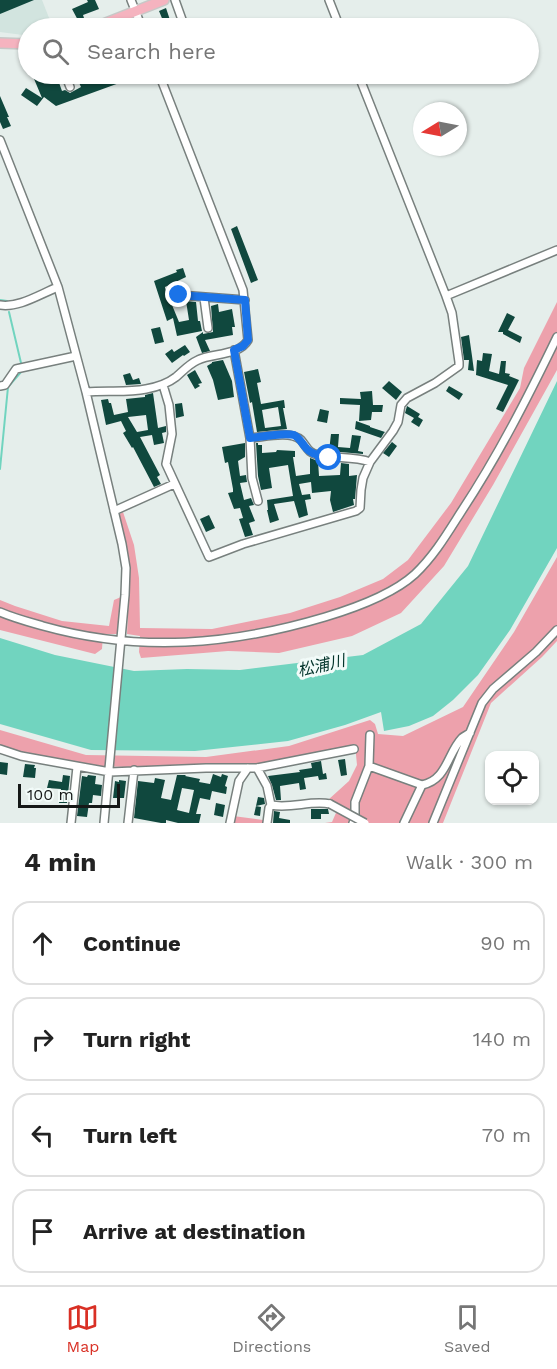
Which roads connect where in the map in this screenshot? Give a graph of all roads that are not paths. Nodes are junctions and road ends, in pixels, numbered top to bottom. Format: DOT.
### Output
graph roads {
  1 [pos="131,0"];
  2 [pos="164,0"];
  3 [pos="174,0"];
  4 [pos="329,0"];
  5 [pos="136,12"];
  6 [pos="125,18"];
  7 [pos="138,18"];
  8 [pos="181,18"];
  9 [pos="336,18"];
  10 [pos="0,44"];
  11 [pos="18,44"];
  12 [pos="69,84"];
  13 [pos="163,84"];
  14 [pos="362,84"];
  15 [pos="70,87"];
  16 [pos="0,140"];
  17 [pos="557,250"];
  18 [pos="58,287"];
  19 [pos="179,295"];
  20 [pos="446,296"];
  21 [pos="204,298"];
  22 [pos="245,300"];
  23 [pos="0,305"];
  24 [pos="208,328"];
  25 [pos="557,337"];
  26 [pos="234,350"];
  27 [pos="76,356"];
  28 [pos="163,385"];
  29 [pos="0,386"];
  30 [pos="86,392"];
  31 [pos="250,438"];
  32 [pos="370,462"];
  33 [pos="174,484"];
  34 [pos="258,501"];
  35 [pos="114,511"];
  36 [pos="0,612"];
  37 [pos="557,630"];
  38 [pos="121,644"];
  39 [pos="470,733"];
  40 [pos="370,735"];
  41 [pos="354,748"];
  42 [pos="0,749"];
  43 [pos="369,766"];
  44 [pos="77,767"];
  45 [pos="248,768"];
  46 [pos="257,768"];
  47 [pos="110,769"];
  48 [pos="134,770"];
  49 [pos="422,785"];
  50 [pos="271,805"];
  51 [pos="71,823"];
  52 [pos="104,823"];
  53 [pos="128,823"];
  54 [pos="230,823"];
  55 [pos="267,823"];
  56 [pos="353,823"];
  57 [pos="365,823"];
  58 [pos="404,823"];
  59 [pos="433,823"];
  1 -- 5 [label="street"];
  2 -- 5 [label="main road"];
  3 -- 8 [label="street"];
  4 -- 9 [label="street"];
  5 -- 6 [label="main road"];
  5 -- 7 [label="street"];
  10 -- 11 [label="main road"];
  12 -- 15 [label="street"];
  13 -- 22 [label="street"];
  14 -- 20 [label="street"];
  16 -- 18 [label="street"];
  17 -- 20 [label="street"];
  18 -- 23 [label="street"];
  18 -- 27 [label="street"];
  19 -- 21 [label="street"];
  20 -- 32 [label="street"];
  21 -- 22 [label="street"];
  21 -- 24 [label="street"];
  22 -- 26 [label="street"];
  25 -- 38 [label="street"];
  26 -- 28 [label="street"];
  26 -- 31 [label="street"];
  27 -- 29 [label="street"];
  27 -- 30 [label="street"];
  28 -- 30 [label="street"];
  28 -- 33 [label="street"];
  30 -- 35 [label="street"];
  31 -- 32 [label="street"];
  31 -- 34 [label="street"];
  32 -- 33 [label="street"];
  33 -- 35 [label="street"];
  35 -- 38 [label="street"];
  36 -- 38 [label="street"];
  37 -- 39 [label="street"];
  38 -- 47 [label="street"];
  39 -- 49 [label="street"];
  39 -- 59 [label="street"];
  40 -- 43 [label="street"];
  41 -- 46 [label="street"];
  42 -- 44 [label="street"];
  43 -- 49 [label="street"];
  43 -- 56 [label="street"];
  44 -- 47 [label="street"];
  44 -- 51 [label="street"];
  45 -- 46 [label="street"];
  45 -- 48 [label="street"];
  45 -- 54 [label="street"];
  46 -- 50 [label="street"];
  47 -- 48 [label="street"];
  47 -- 52 [label="street"];
  48 -- 53 [label="street"];
  49 -- 58 [label="street"];
  50 -- 55 [label="street"];
  50 -- 57 [label="street, bridge"];
}
